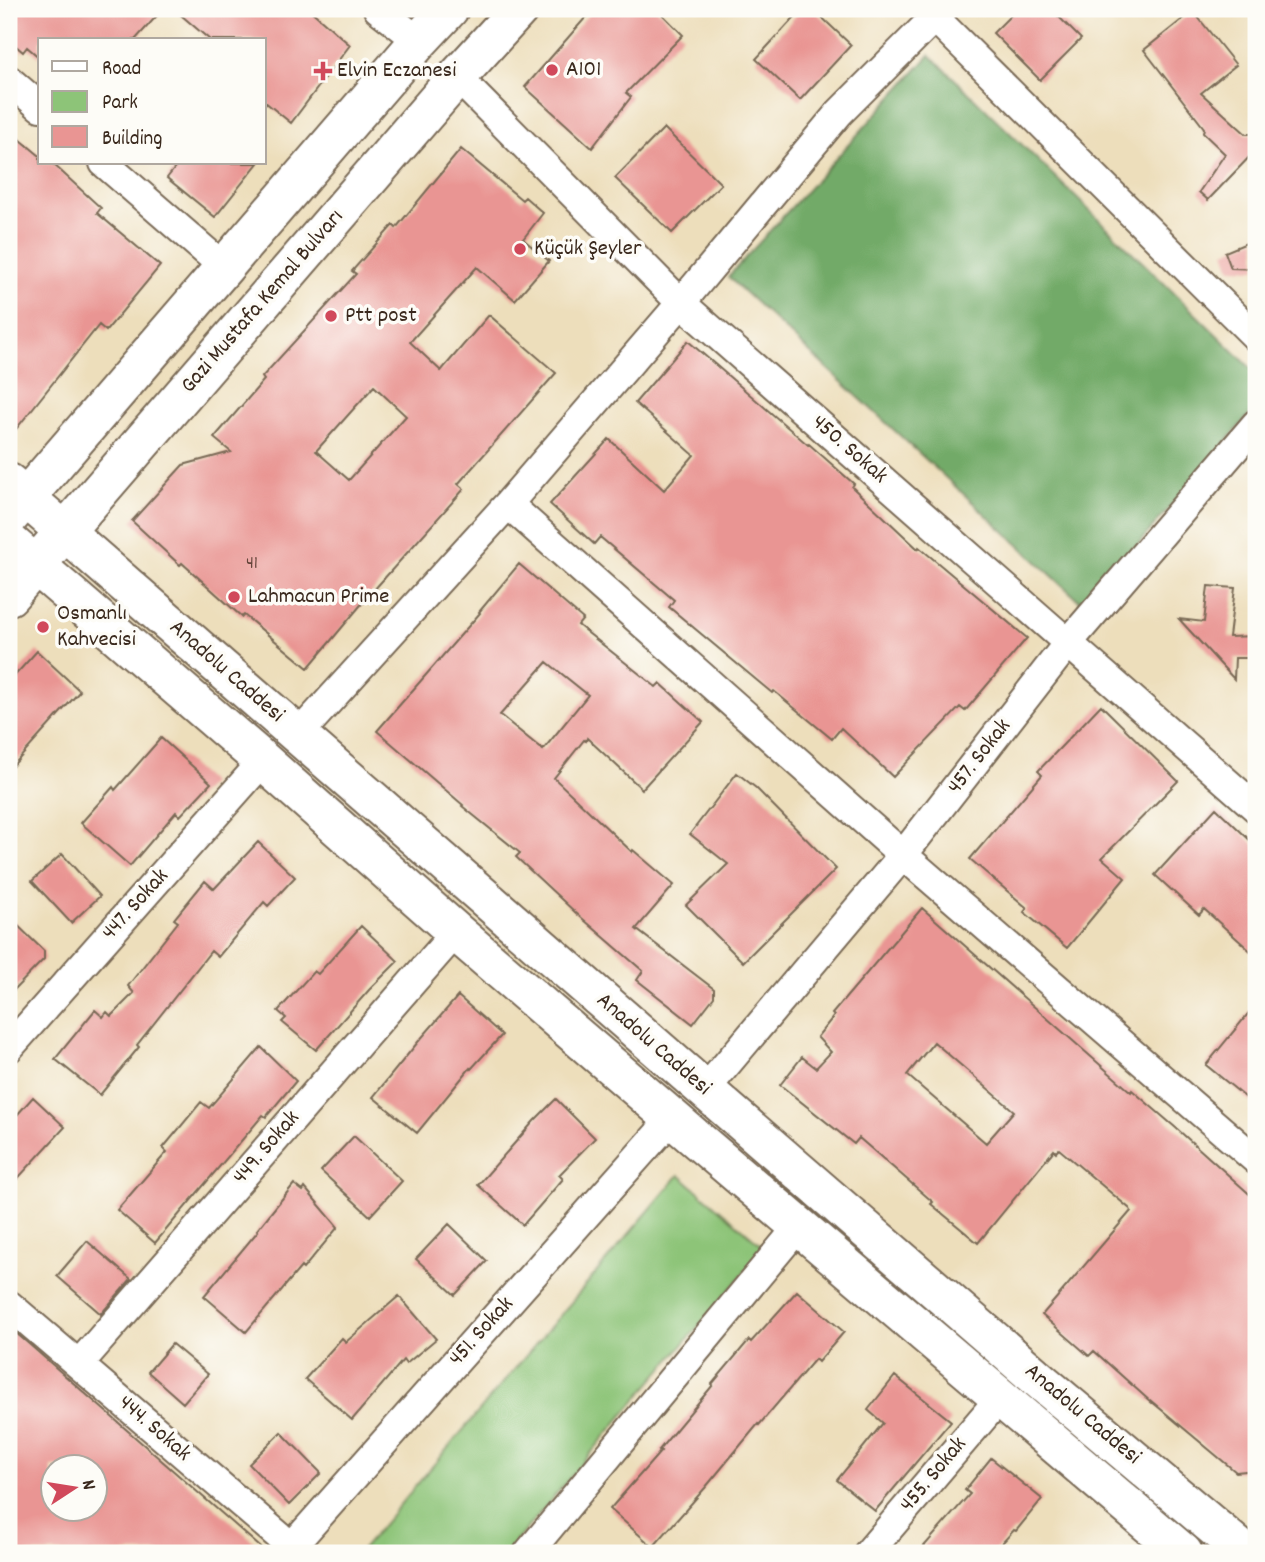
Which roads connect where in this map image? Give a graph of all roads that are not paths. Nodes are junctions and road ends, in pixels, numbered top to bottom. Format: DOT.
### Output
graph roads {
  1 [pos="378,9"];
  2 [pos="449,9"];
  3 [pos="519,9"];
  4 [pos="939,13"];
  5 [pos="419,41"];
  6 [pos="457,77"];
  7 [pos="9,80"];
  8 [pos="38,105"];
  9 [pos="105,164"];
  10 [pos="224,267"];
  11 [pos="681,303"];
  12 [pos="1256,337"];
  13 [pos="1256,424"];
  14 [pos="14,499"];
  15 [pos="508,504"];
  16 [pos="64,531"];
  17 [pos="22,553"];
  18 [pos="9,596"];
  19 [pos="1068,643"];
  20 [pos="298,734"];
  21 [pos="263,761"];
  22 [pos="1256,808"];
  23 [pos="903,855"];
  24 [pos="456,932"];
  25 [pos="9,1048"];
  26 [pos="705,1090"];
  27 [pos="670,1116"];
  28 [pos="1256,1160"];
  29 [pos="799,1226"];
  30 [pos="9,1305"];
  31 [pos="79,1364"];
  32 [pos="1000,1398"];
  33 [pos="292,1551"];
  34 [pos="528,1553"];
  35 [pos="868,1553"];
  36 [pos="1183,1553"];
  37 [pos="1245,1553"];
  1 -- 5 [label="street"];
  2 -- 5 [label="main road"];
  3 -- 6 [label="main road, Gazi Mustafa Kemal Bulvarı"];
  4 -- 11 [label="street"];
  4 -- 12 [label="street"];
  5 -- 10 [label="main road"];
  6 -- 11 [label="street, 450. Sokak"];
  6 -- 16 [label="main road, Gazi Mustafa Kemal Bulvarı"];
  7 -- 8 [label="street"];
  9 -- 10 [label="street"];
  10 -- 14 [label="main road"];
  11 -- 15 [label="street"];
  11 -- 19 [label="street, 450. Sokak"];
  13 -- 19 [label="street, 457. Sokak"];
  14 -- 16 [label="main road, Anadolu Caddesi"];
  15 -- 20 [label="street"];
  15 -- 23 [label="street"];
  16 -- 17 [label="main road, Gazi Mustafa Kemal Bulvarı"];
  16 -- 20 [label="main road, Anadolu Caddesi"];
  17 -- 18 [label="main road, Gazi Mustafa Kemal Bulvarı"];
  17 -- 21 [label="main road, Anadolu Caddesi"];
  19 -- 22 [label="street, 450. Sokak"];
  19 -- 23 [label="street, 457. Sokak"];
  20 -- 26 [label="main road, Anadolu Caddesi"];
  21 -- 24 [label="main road, Anadolu Caddesi"];
  21 -- 25 [label="street, 447. Sokak"];
  23 -- 26 [label="street, 457. Sokak"];
  23 -- 28 [label="street"];
  24 -- 27 [label="main road, Anadolu Caddesi"];
  24 -- 31 [label="street, 449. Sokak"];
  26 -- 37 [label="main road, Anadolu Caddesi"];
  27 -- 29 [label="main road, Anadolu Caddesi"];
  27 -- 33 [label="street, 451. Sokak"];
  29 -- 32 [label="main road, Anadolu Caddesi"];
  29 -- 34 [label="street"];
  30 -- 31 [label="street, 444. Sokak"];
  31 -- 33 [label="street, 444. Sokak"];
  32 -- 35 [label="street, 455. Sokak"];
  32 -- 36 [label="main road, Anadolu Caddesi"];
}
